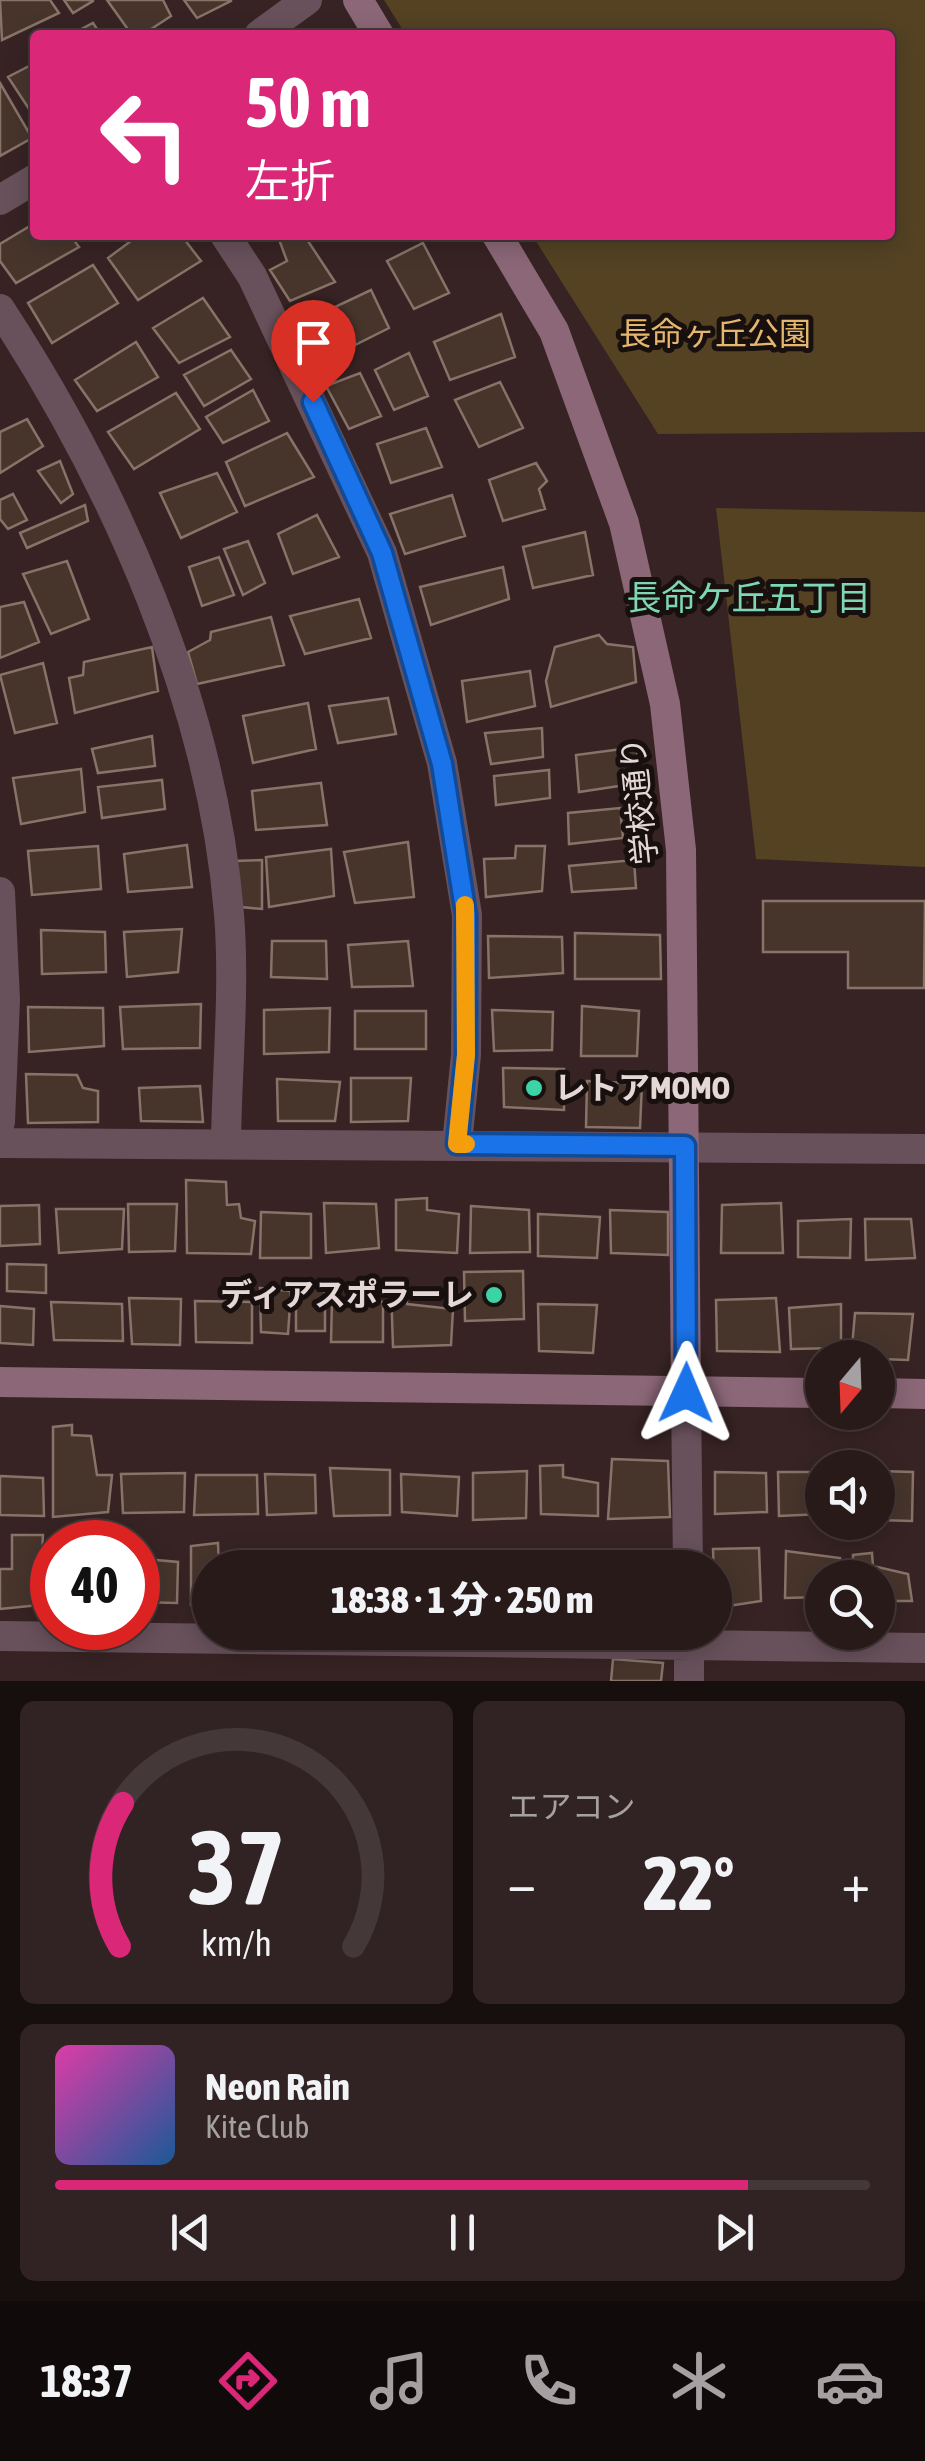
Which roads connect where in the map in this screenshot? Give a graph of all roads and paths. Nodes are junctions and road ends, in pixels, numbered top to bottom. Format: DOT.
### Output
graph roads {
  1 [pos="308,0"];
  2 [pos="358,0"];
  3 [pos="266,30"];
  4 [pos="376,30"];
  5 [pos="30,182"];
  6 [pos="0,200"];
  7 [pos="228,240"];
  8 [pos="500,240"];
  9 [pos="0,310"];
  10 [pos="0,892"];
  11 [pos="0,1122"];
  12 [pos="226,1142"];
  13 [pos="0,1143"];
  14 [pos="457,1144"];
  15 [pos="685,1146"];
  16 [pos="925,1150"];
  17 [pos="0,1382"];
  18 [pos="686,1393"];
  19 [pos="805,1393"];
  20 [pos="895,1393"];
  21 [pos="925,1394"];
  22 [pos="688,1550"];
  23 [pos="0,1636"];
  24 [pos="192,1637"];
  25 [pos="732,1640"];
  26 [pos="925,1648"];
  27 [pos="689,1650"];
  28 [pos="689,1681"];
  1 -- 3 [label="street"];
  2 -- 4 [label="street"];
  5 -- 6 [label="street"];
  7 -- 14 [label="street"];
  8 -- 15 [label="street, 学校通り"];
  9 -- 12 [label="street"];
  10 -- 11 [label="street"];
  12 -- 13 [label="street"];
  12 -- 14 [label="street"];
  14 -- 15 [label="street"];
  15 -- 16 [label="street"];
  15 -- 18 [label="street, 学校通り"];
  17 -- 18 [label="street"];
  18 -- 19 [label="street"];
  18 -- 22 [label="street"];
  20 -- 21 [label="street"];
  23 -- 24 [label="street"];
  25 -- 26 [label="street"];
  27 -- 28 [label="street"];
}
